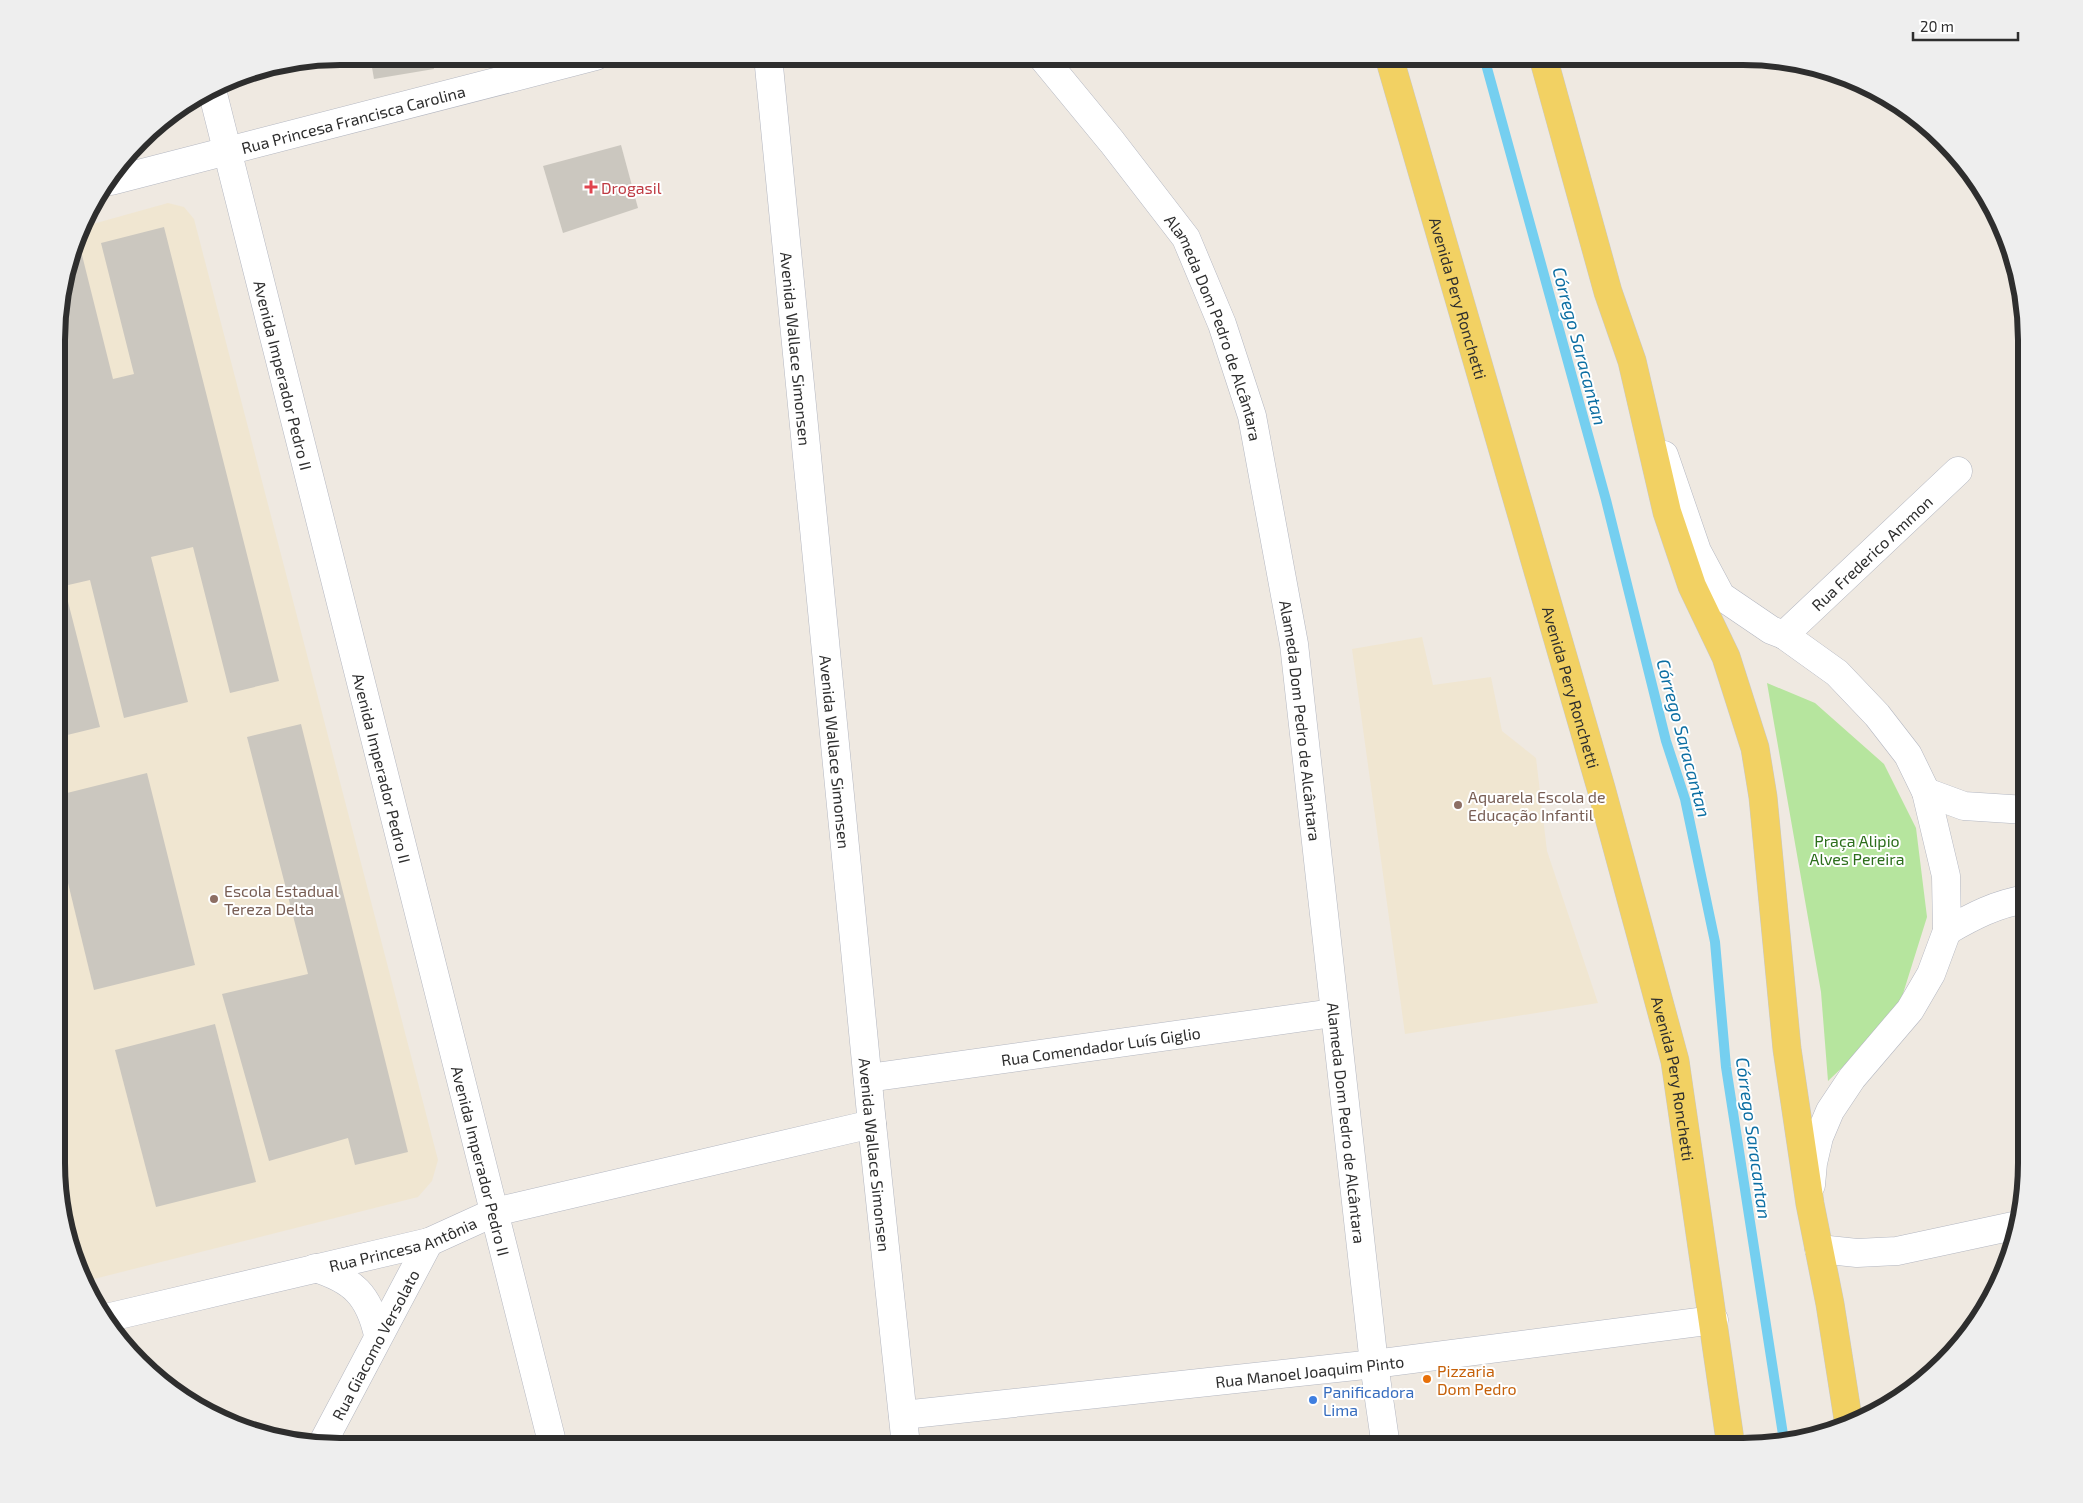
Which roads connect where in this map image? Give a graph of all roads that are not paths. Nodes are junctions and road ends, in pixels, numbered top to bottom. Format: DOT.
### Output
graph roads {
  1 [pos="561,65"];
  2 [pos="769,65"];
  3 [pos="1049,65"];
  4 [pos="1391,65"];
  5 [pos="1545,65"];
  6 [pos="213,96"];
  7 [pos="228,150"];
  8 [pos="116,180"];
  9 [pos="1632,361"];
  10 [pos="1958,471"];
  11 [pos="1784,635"];
  12 [pos="1926,792"];
  13 [pos="2018,809"];
  14 [pos="2018,901"];
  15 [pos="1947,931"];
  16 [pos="1333,1013"];
  17 [pos="868,1078"];
  18 [pos="872,1124"];
  19 [pos="1810,1204"];
  20 [pos="494,1212"];
  21 [pos="2011,1227"];
  22 [pos="429,1242"];
  23 [pos="1820,1249"];
  24 [pos="315,1268"];
  25 [pos="112,1317"];
  26 [pos="1714,1320"];
  27 [pos="378,1335"];
  28 [pos="1374,1364"];
  29 [pos="904,1415"];
  30 [pos="1848,1417"];
  31 [pos="326,1437"];
  32 [pos="551,1438"];
  33 [pos="905,1438"];
  34 [pos="1385,1438"];
  35 [pos="1730,1438"];
  1 -- 7 [label="street, Rua Princesa Francisca Carolina"];
  2 -- 17 [label="street, Avenida Wallace Simonsen"];
  3 -- 16 [label="street, Alameda Dom Pedro de Alcântara"];
  4 -- 26 [label="main road, Avenida Pery Ronchetti"];
  5 -- 9 [label="main road"];
  6 -- 7 [label="street, Avenida Imperador Pedro II"];
  7 -- 8 [label="street, Rua Princesa Francisca Carolina"];
  7 -- 20 [label="street, Avenida Imperador Pedro II"];
  9 -- 11 [label="street"];
  9 -- 19 [label="main road"];
  10 -- 11 [label="street, Rua Frederico Ammon"];
  11 -- 12 [label="street"];
  12 -- 13 [label="street"];
  12 -- 15 [label="street"];
  14 -- 15 [label="street"];
  15 -- 19 [label="street"];
  16 -- 17 [label="street, Rua Comendador Luís Giglio"];
  16 -- 28 [label="street, Alameda Dom Pedro de Alcântara"];
  17 -- 18 [label="street, Avenida Wallace Simonsen"];
  18 -- 20 [label="street, Rua Princesa Antônia"];
  18 -- 29 [label="street, Avenida Wallace Simonsen"];
  19 -- 23 [label="main road"];
  20 -- 22 [label="street, Rua Princesa Antônia"];
  20 -- 32 [label="street, Avenida Imperador Pedro II"];
  21 -- 23 [label="street"];
  22 -- 24 [label="street, Rua Princesa Antônia"];
  22 -- 27 [label="street, Rua Giacomo Versolato"];
  23 -- 30 [label="main road"];
  24 -- 25 [label="street, Rua Princesa Antônia"];
  24 -- 27 [label="street"];
  26 -- 28 [label="street, Rua Manoel Joaquim Pinto"];
  26 -- 35 [label="main road, Avenida Pery Ronchetti"];
  27 -- 31 [label="street, Rua Giacomo Versolato"];
  28 -- 29 [label="street, Rua Manoel Joaquim Pinto"];
  28 -- 34 [label="street, Alameda Dom Pedro de Alcântara"];
  29 -- 33 [label="street, Avenida Wallace Simonsen"];
}
